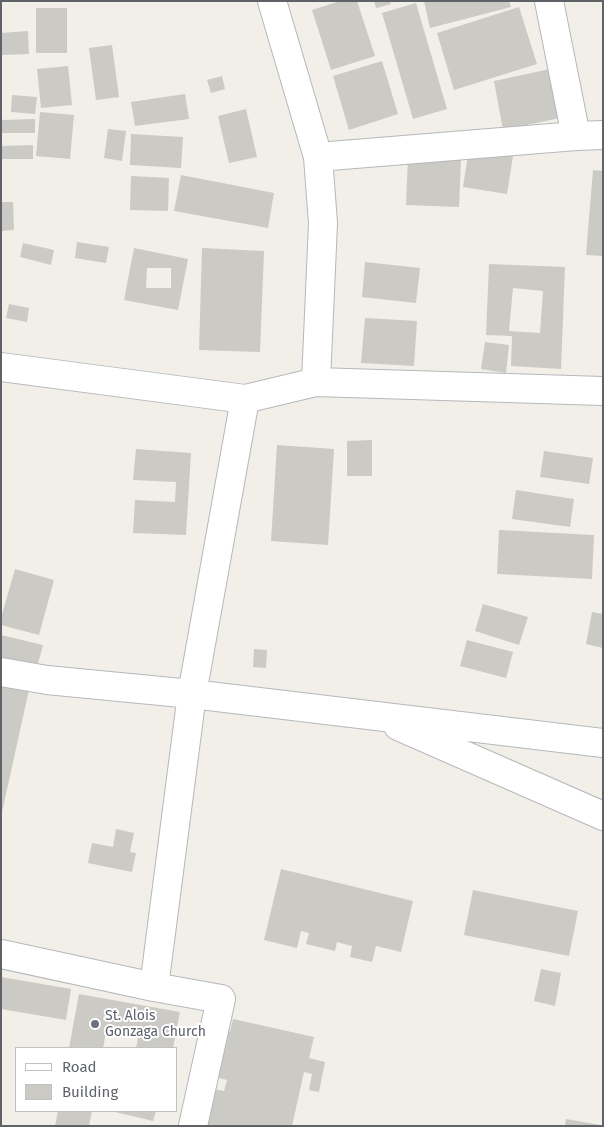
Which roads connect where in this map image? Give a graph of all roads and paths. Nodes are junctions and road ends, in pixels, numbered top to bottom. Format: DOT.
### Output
graph roads {
  1 [pos="272,1"];
  2 [pos="548,1"];
  3 [pos="603,135"];
  4 [pos="576,136"];
  5 [pos="318,157"];
  6 [pos="1,367"];
  7 [pos="316,382"];
  8 [pos="603,391"];
  9 [pos="245,399"];
  10 [pos="1,672"];
  11 [pos="192,694"];
  12 [pos="370,714"];
  13 [pos="603,743"];
  14 [pos="603,816"];
  15 [pos="1,954"];
  16 [pos="154,987"];
  17 [pos="193,1126"];
  1 -- 5 [label="street"];
  2 -- 4 [label="street"];
  3 -- 4 [label="street"];
  4 -- 5 [label="street"];
  5 -- 7 [label="street"];
  6 -- 9 [label="street"];
  7 -- 8 [label="street"];
  7 -- 9 [label="street"];
  9 -- 11 [label="street"];
  10 -- 11 [label="street"];
  11 -- 12 [label="street"];
  11 -- 16 [label="street"];
  12 -- 13 [label="street"];
  12 -- 14 [label="street"];
  15 -- 16 [label="street"];
  16 -- 17 [label="street"];
}
